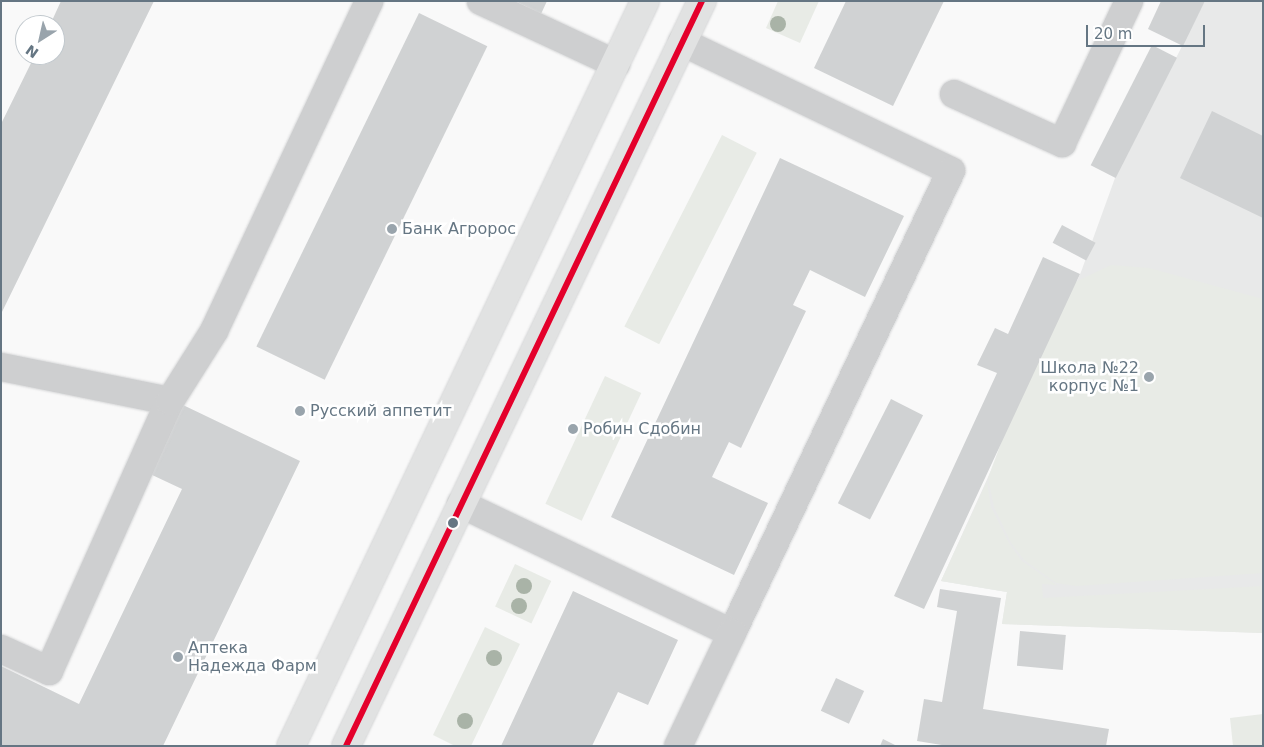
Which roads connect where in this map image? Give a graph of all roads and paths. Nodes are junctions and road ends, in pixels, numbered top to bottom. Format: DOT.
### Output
graph roads {
  1 [pos="369,1"];
  2 [pos="481,1"];
  3 [pos="646,1"];
  4 [pos="702,1"];
  5 [pos="1130,1"];
  6 [pos="682,42"];
  7 [pos="616,64"];
  8 [pos="954,94"];
  9 [pos="1,368"];
  10 [pos="170,401"];
  11 [pos="461,504"];
  12 [pos="732,633"];
  13 [pos="1,649"];
  14 [pos="291,746"];
  15 [pos="346,746"];
  16 [pos="678,746"];
  1 -- 10 [label="lane"];
  2 -- 7 [label="lane"];
  3 -- 7 [label="main road"];
  4 -- 6 [label="main road"];
  5 -- 8 [label="lane"];
  6 -- 11 [label="main road"];
  6 -- 12 [label="lane"];
  7 -- 14 [label="main road"];
  9 -- 10 [label="lane"];
  10 -- 13 [label="lane"];
  11 -- 12 [label="lane"];
  11 -- 15 [label="main road"];
  12 -- 16 [label="lane"];
}
